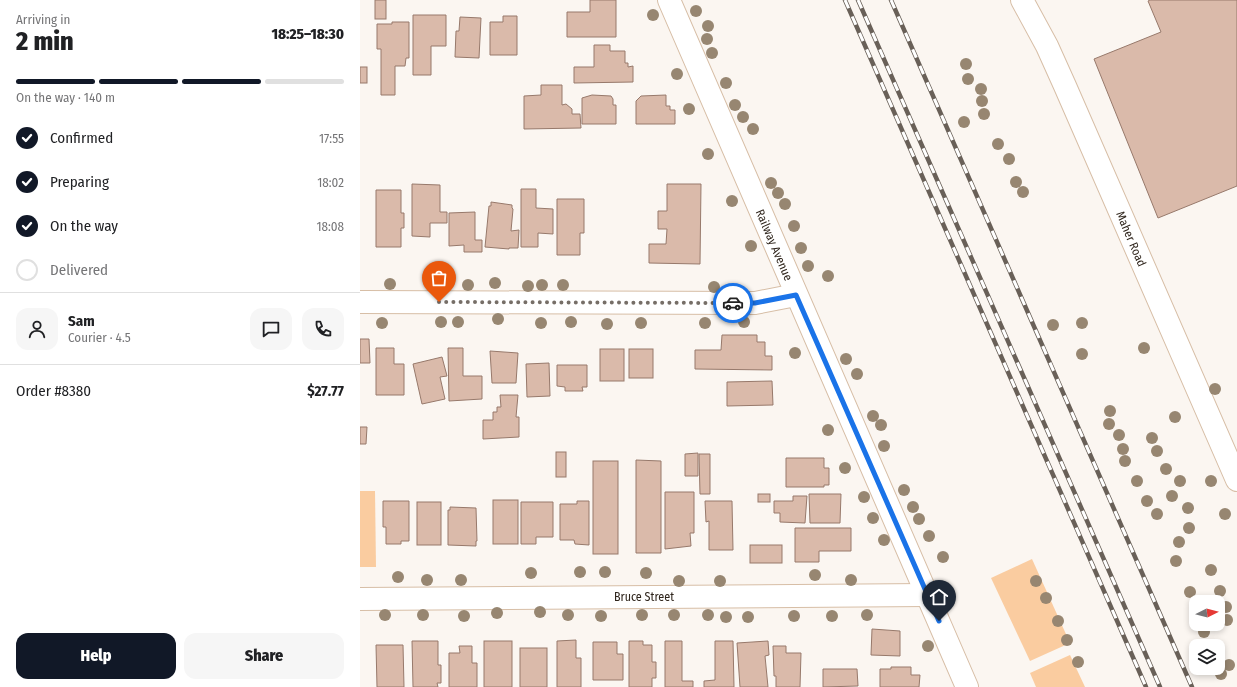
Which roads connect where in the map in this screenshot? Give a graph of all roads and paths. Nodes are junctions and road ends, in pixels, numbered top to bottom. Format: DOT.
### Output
graph roads {
  1 [pos="669,0"];
  2 [pos="1022,0"];
  3 [pos="796,295"];
  4 [pos="360,302"];
  5 [pos="1237,480"];
  6 [pos="927,595"];
  7 [pos="360,599"];
  8 [pos="967,687"];
  1 -- 3 [label="street, Railway Avenue"];
  2 -- 5 [label="street, Maher Road"];
  3 -- 4 [label="street"];
  3 -- 6 [label="street, Railway Avenue"];
  6 -- 7 [label="street, Bruce Street"];
  6 -- 8 [label="street, Railway Avenue"];
}
